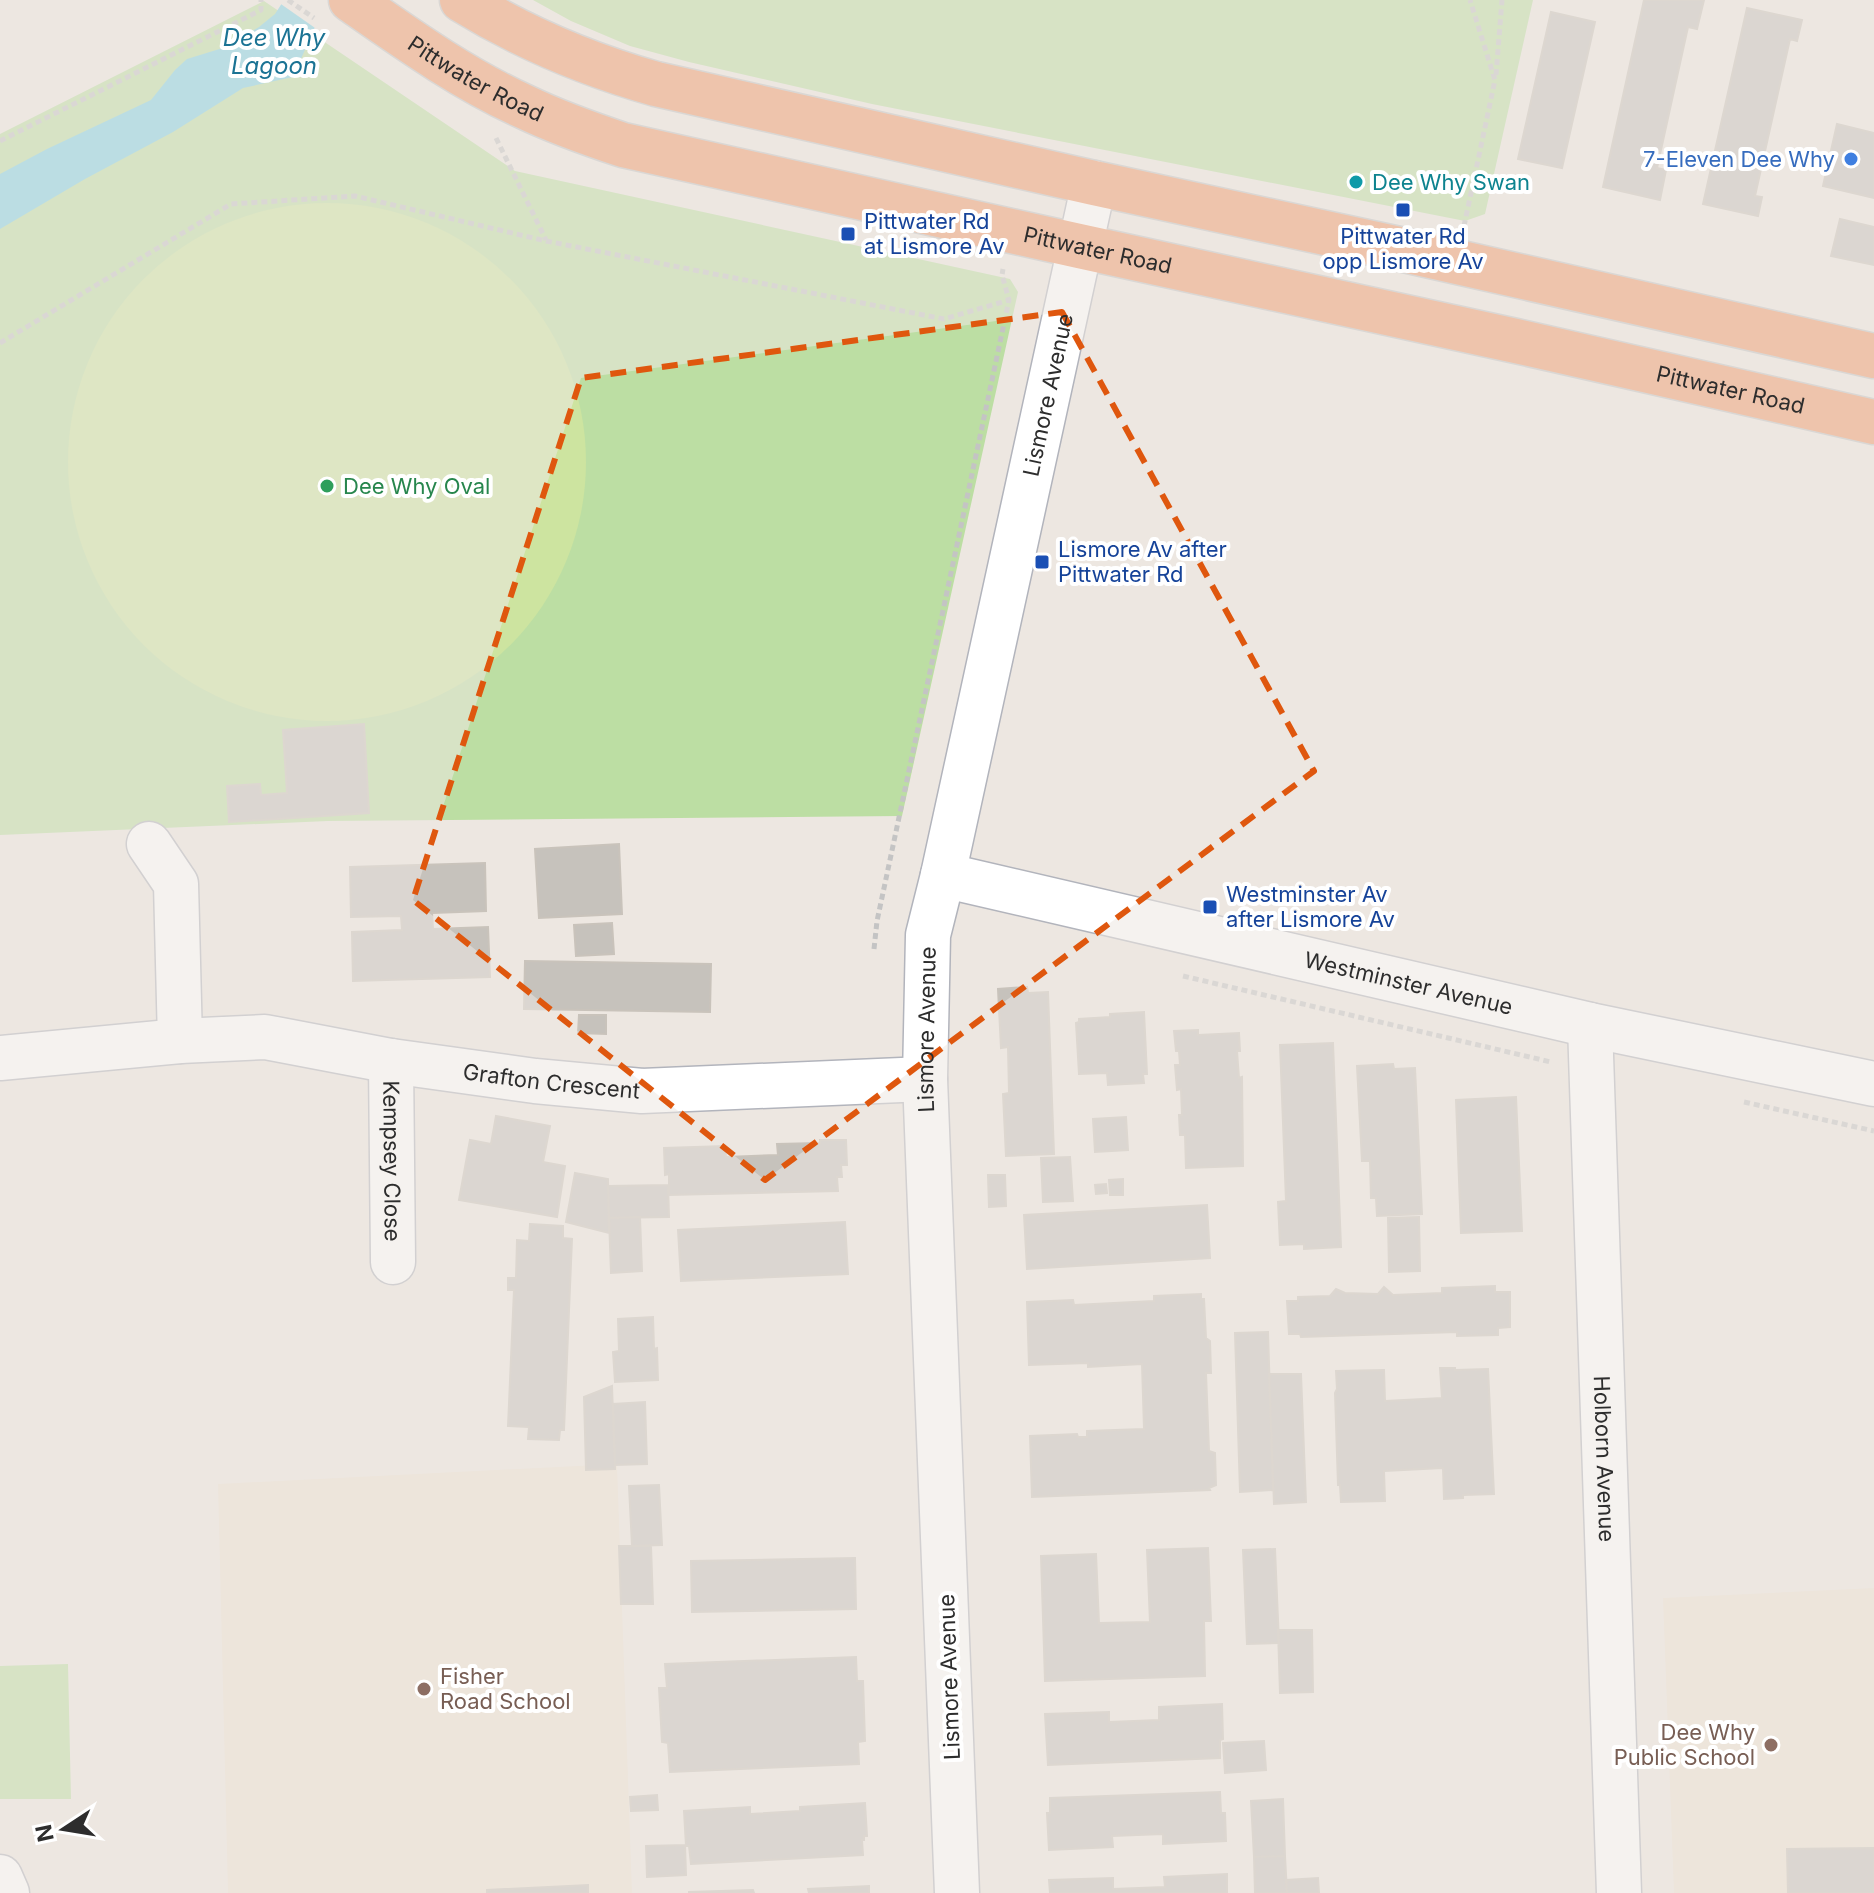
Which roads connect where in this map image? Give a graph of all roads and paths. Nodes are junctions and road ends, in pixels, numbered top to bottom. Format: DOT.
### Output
graph roads {
  1 [pos="261,0"];
  2 [pos="351,0"];
  3 [pos="462,0"];
  4 [pos="1470,0"];
  5 [pos="1502,0"];
  6 [pos="1495,80"];
  7 [pos="484,130"];
  8 [pos="0,141"];
  9 [pos="1094,183"];
  10 [pos="546,241"];
  11 [pos="1079,246"];
  12 [pos="1452,261"];
  13 [pos="0,343"];
  14 [pos="1874,356"];
  15 [pos="1874,422"];
  16 [pos="149,844"];
  17 [pos="943,875"];
  18 [pos="874,949"];
  19 [pos="1174,973"];
  20 [pos="1590,1025"];
  21 [pos="180,1041"];
  22 [pos="0,1058"];
  23 [pos="391,1061"];
  24 [pos="1552,1062"];
  25 [pos="925,1079"];
  26 [pos="1874,1084"];
  27 [pos="1737,1100"];
  28 [pos="1874,1131"];
  29 [pos="393,1262"];
  30 [pos="0,1877"];
  31 [pos="7,1893"];
  32 [pos="957,1893"];
  33 [pos="1619,1893"];
  1 -- 8 [label="path"];
  2 -- 11 [label="highway, Pittwater Road"];
  3 -- 9 [label="highway"];
  4 -- 6 [label="path"];
  5 -- 6 [label="path"];
  6 -- 12 [label="path"];
  7 -- 10 [label="path"];
  9 -- 11 [label="street, Lismore Avenue"];
  9 -- 12 [label="highway"];
  10 -- 13 [label="path"];
  10 -- 18 [label="path"];
  11 -- 15 [label="highway, Pittwater Road"];
  11 -- 17 [label="street, Lismore Avenue"];
  12 -- 14 [label="highway"];
  16 -- 21 [label="street"];
  17 -- 20 [label="street, Westminster Avenue"];
  17 -- 25 [label="street, Lismore Avenue"];
  19 -- 24 [label="path"];
  20 -- 26 [label="street, Westminster Avenue"];
  20 -- 33 [label="street, Holborn Avenue"];
  21 -- 22 [label="street, Grafton Crescent"];
  21 -- 23 [label="street, Grafton Crescent"];
  23 -- 25 [label="street, Grafton Crescent"];
  23 -- 29 [label="street, Kempsey Close"];
  25 -- 32 [label="street, Lismore Avenue"];
  27 -- 28 [label="path"];
  30 -- 31 [label="street"];
}
